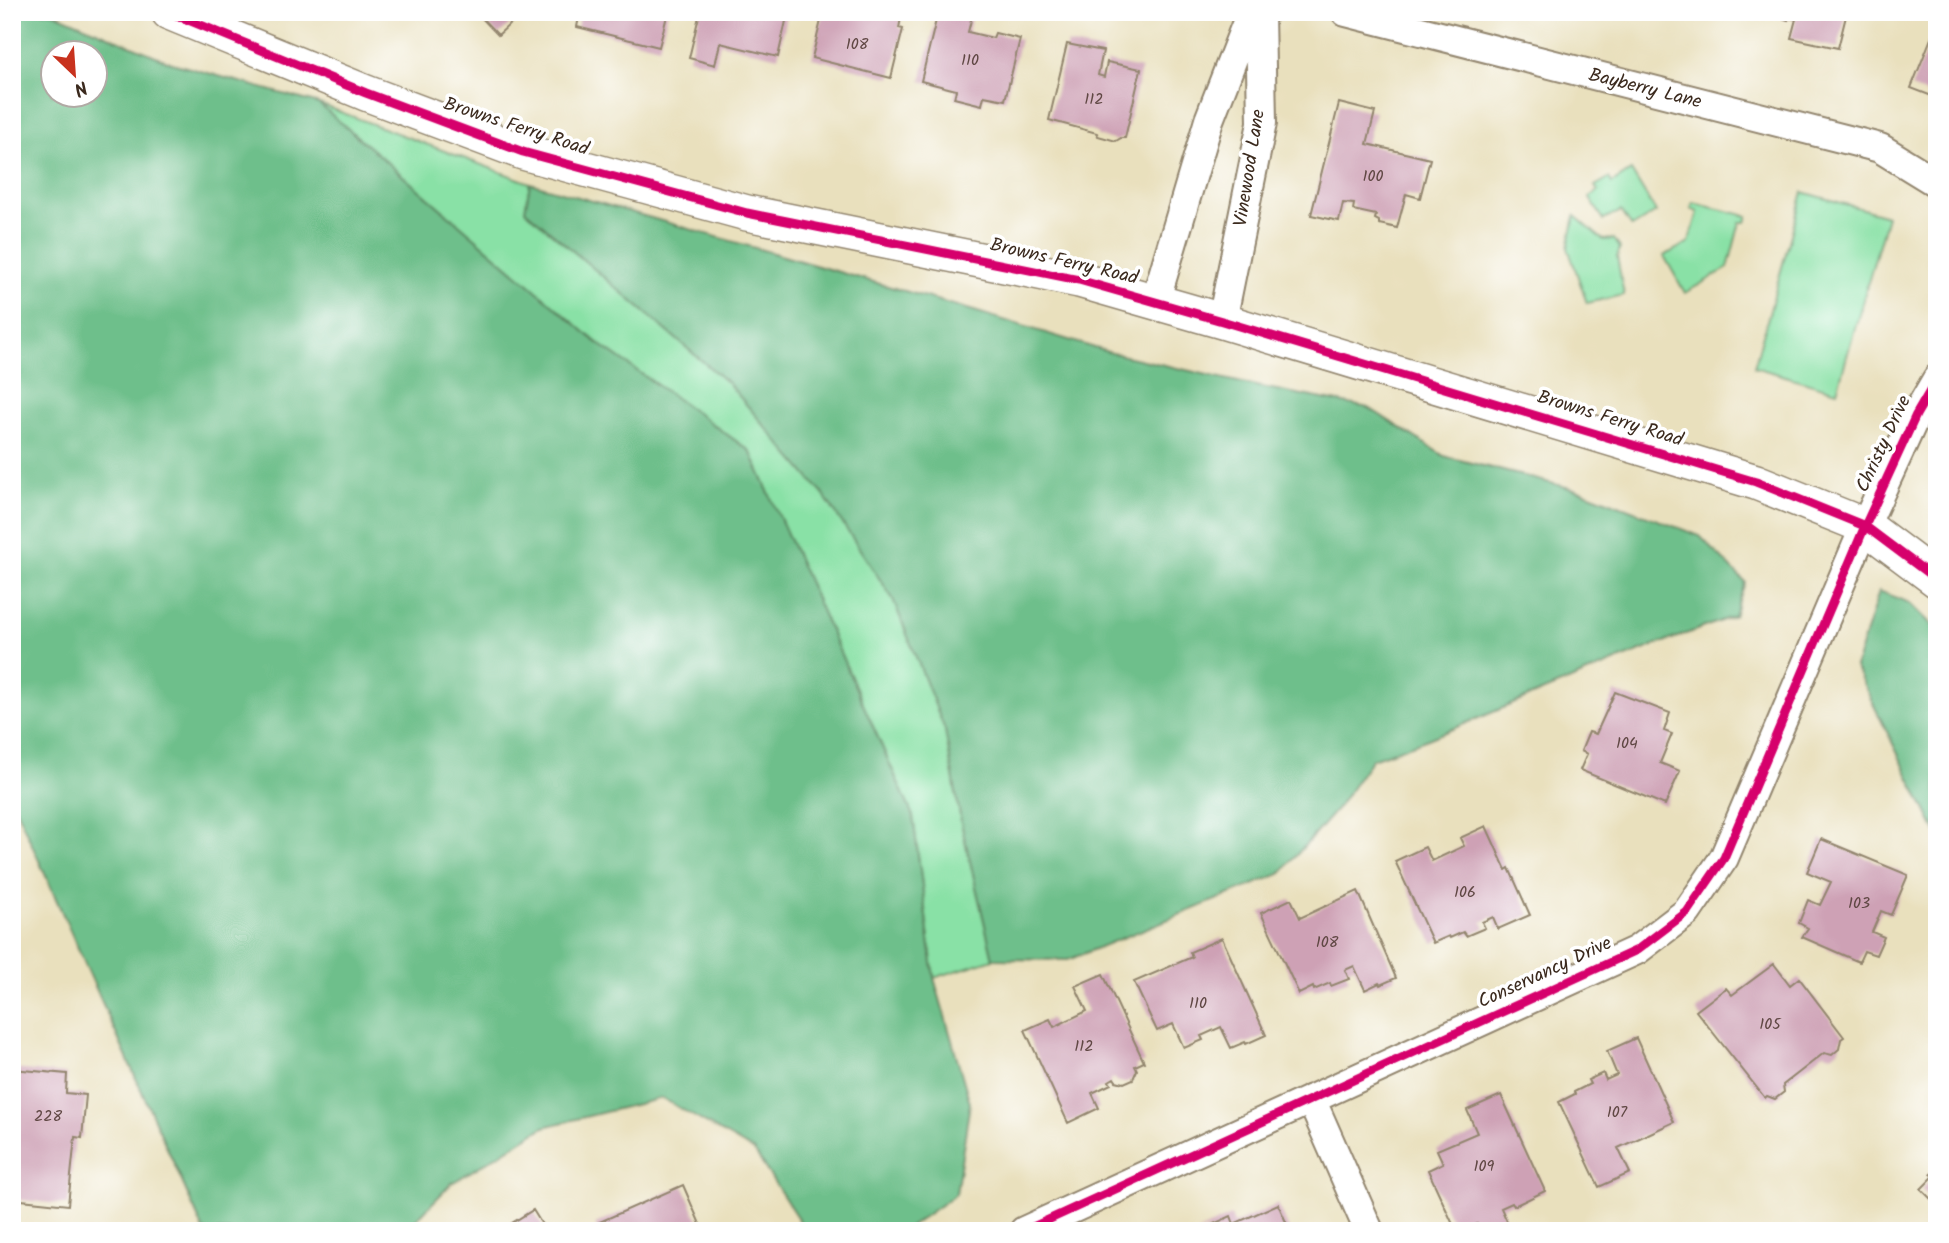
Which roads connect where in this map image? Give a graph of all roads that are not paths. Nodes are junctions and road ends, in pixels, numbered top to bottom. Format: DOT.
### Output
graph roads {
  1 [pos="169,12"];
  2 [pos="1251,12"];
  3 [pos="1260,12"];
  4 [pos="1346,12"];
  5 [pos="1937,183"];
  6 [pos="1155,302"];
  7 [pos="1222,321"];
  8 [pos="1937,379"];
  9 [pos="1865,526"];
  10 [pos="1937,580"];
  11 [pos="1311,1099"];
  12 [pos="1024,1231"];
  13 [pos="1369,1231"];
  1 -- 6 [label="street, Browns Ferry Road"];
  2 -- 6 [label="street"];
  3 -- 7 [label="street, Vinewood Lane"];
  4 -- 5 [label="street, Bayberry Lane"];
  6 -- 7 [label="street, Browns Ferry Road"];
  7 -- 9 [label="street, Browns Ferry Road"];
  8 -- 9 [label="street, Christy Drive"];
  9 -- 10 [label="street, Browns Ferry Road"];
  9 -- 11 [label="street, Conservancy Drive"];
  11 -- 12 [label="street, Conservancy Drive"];
  11 -- 13 [label="street"];
}
